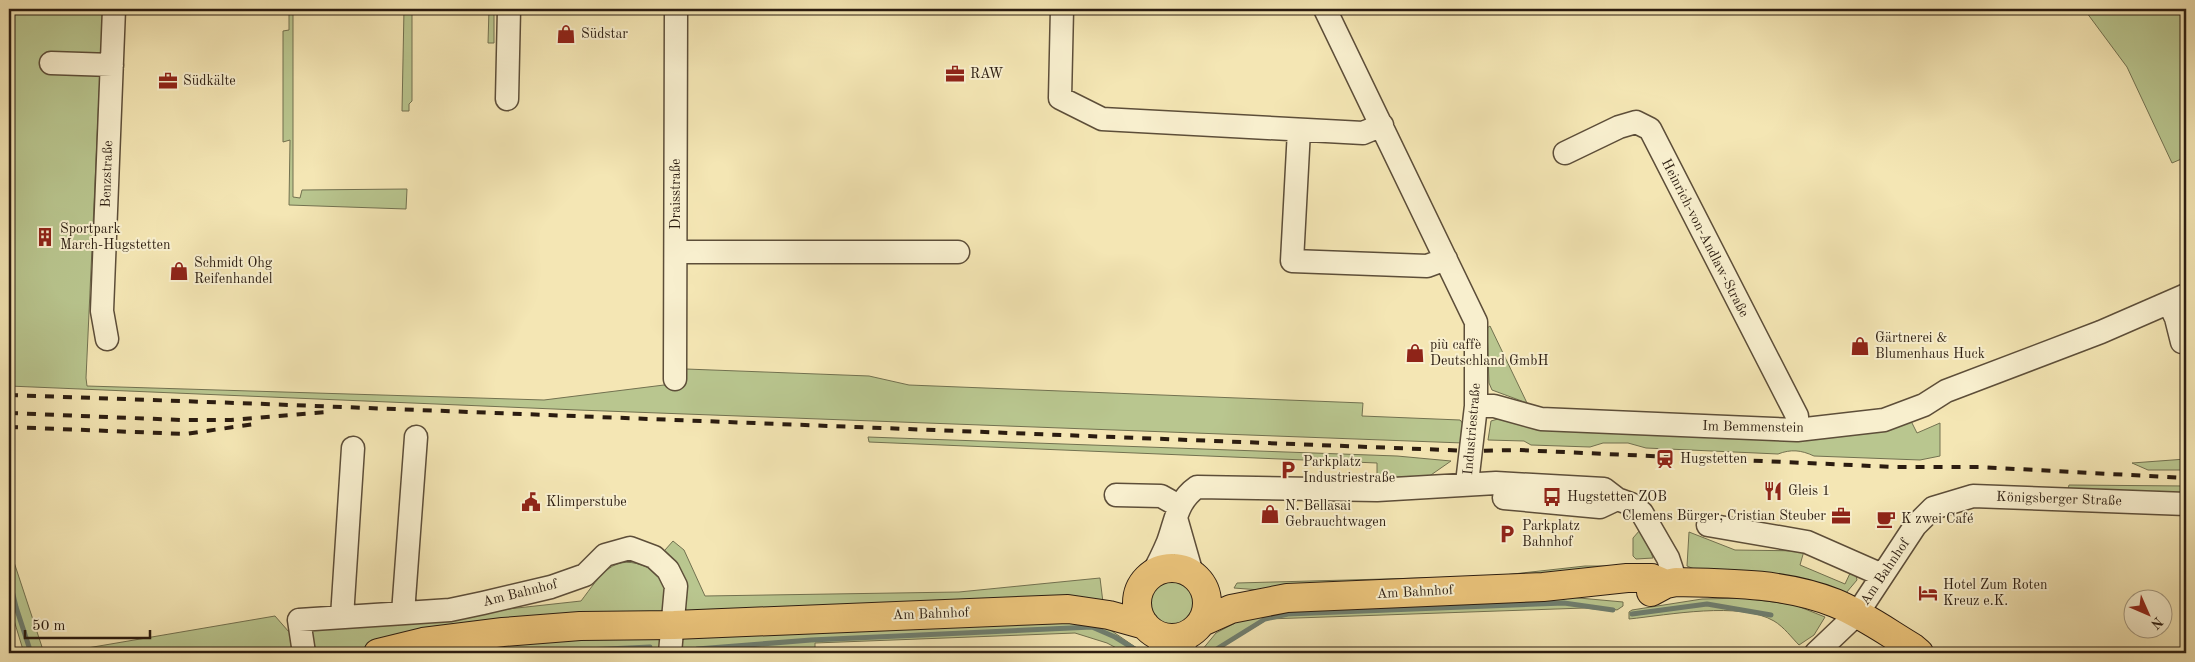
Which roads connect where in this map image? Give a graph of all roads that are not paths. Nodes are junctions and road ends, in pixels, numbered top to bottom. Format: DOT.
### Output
graph roads {
  1 [pos="114,9"];
  2 [pos="509,9"];
  3 [pos="676,9"];
  4 [pos="1062,9"];
  5 [pos="1325,9"];
  6 [pos="51,62"];
  7 [pos="112,65"];
  8 [pos="507,99"];
  9 [pos="1382,125"];
  10 [pos="1299,130"];
  11 [pos="1565,153"];
  12 [pos="676,252"];
  13 [pos="958,252"];
  14 [pos="1446,259"];
  15 [pos="2178,299"];
  16 [pos="107,339"];
  17 [pos="2182,342"];
  18 [pos="675,379"];
  19 [pos="1476,406"];
  20 [pos="1797,430"];
  21 [pos="416,437"];
  22 [pos="353,448"];
  23 [pos="1467,483"];
  24 [pos="1116,495"];
  25 [pos="2186,504"];
  26 [pos="1933,508"];
  27 [pos="1177,512"];
  28 [pos="1708,525"];
  29 [pos="1882,575"];
  30 [pos="1196,578"];
  31 [pos="1147,581"];
  32 [pos="1671,583"];
  33 [pos="1287,598"];
  34 [pos="1068,609"];
  35 [pos="403,613"];
  36 [pos="1857,614"];
  37 [pos="342,617"];
  38 [pos="674,625"];
  39 [pos="1190,636"];
  40 [pos="1155,637"];
  41 [pos="304,653"];
  42 [pos="378,653"];
  43 [pos="670,653"];
  44 [pos="1816,653"];
  45 [pos="1919,653"];
  1 -- 7 [label="street, Benzstraße"];
  2 -- 8 [label="street"];
  3 -- 12 [label="street, Draisstraße"];
  4 -- 10 [label="street"];
  5 -- 9 [label="street, Industriestraße"];
  6 -- 7 [label="street"];
  7 -- 16 [label="street, Benzstraße"];
  9 -- 10 [label="street"];
  9 -- 14 [label="street, Industriestraße"];
  10 -- 14 [label="street"];
  11 -- 20 [label="street, Heinrich-von-Andlaw-Straße"];
  12 -- 13 [label="street"];
  12 -- 18 [label="street, Draisstraße"];
  14 -- 19 [label="street, Industriestraße"];
  15 -- 17 [label="street"];
  15 -- 20 [label="street, Im Bemmenstein"];
  19 -- 20 [label="street, Im Bemmenstein"];
  19 -- 23 [label="street, Industriestraße"];
  21 -- 35 [label="street"];
  22 -- 37 [label="street"];
  23 -- 27 [label="street, Industriestraße"];
  23 -- 32 [label="street"];
  24 -- 27 [label="street"];
  25 -- 26 [label="street, Königsberger Straße"];
  26 -- 29 [label="street, Am Bahnhof"];
  27 -- 30 [label="street"];
  27 -- 31 [label="street, Industriestraße"];
  28 -- 29 [label="street"];
  29 -- 36 [label="street, Am Bahnhof"];
  30 -- 31 [label="main road, Am Bahnhof"];
  30 -- 33 [label="main road, Am Bahnhof"];
  30 -- 39 [label="main road"];
  31 -- 34 [label="main road, Am Bahnhof"];
  31 -- 40 [label="main road"];
  32 -- 33 [label="main road, Am Bahnhof"];
  32 -- 36 [label="main road, Am Bahnhof"];
  33 -- 39 [label="main road, Am Bahnhof"];
  34 -- 38 [label="main road, Am Bahnhof"];
  34 -- 40 [label="main road, Am Bahnhof"];
  35 -- 37 [label="street, Am Bahnhof"];
  35 -- 38 [label="street, Am Bahnhof"];
  36 -- 44 [label="street"];
  36 -- 45 [label="main road, Am Bahnhof"];
  37 -- 41 [label="street, Am Bahnhof"];
  38 -- 42 [label="main road, Am Bahnhof"];
  38 -- 43 [label="street"];
  39 -- 40 [label="main road, Am Bahnhof"];
}
